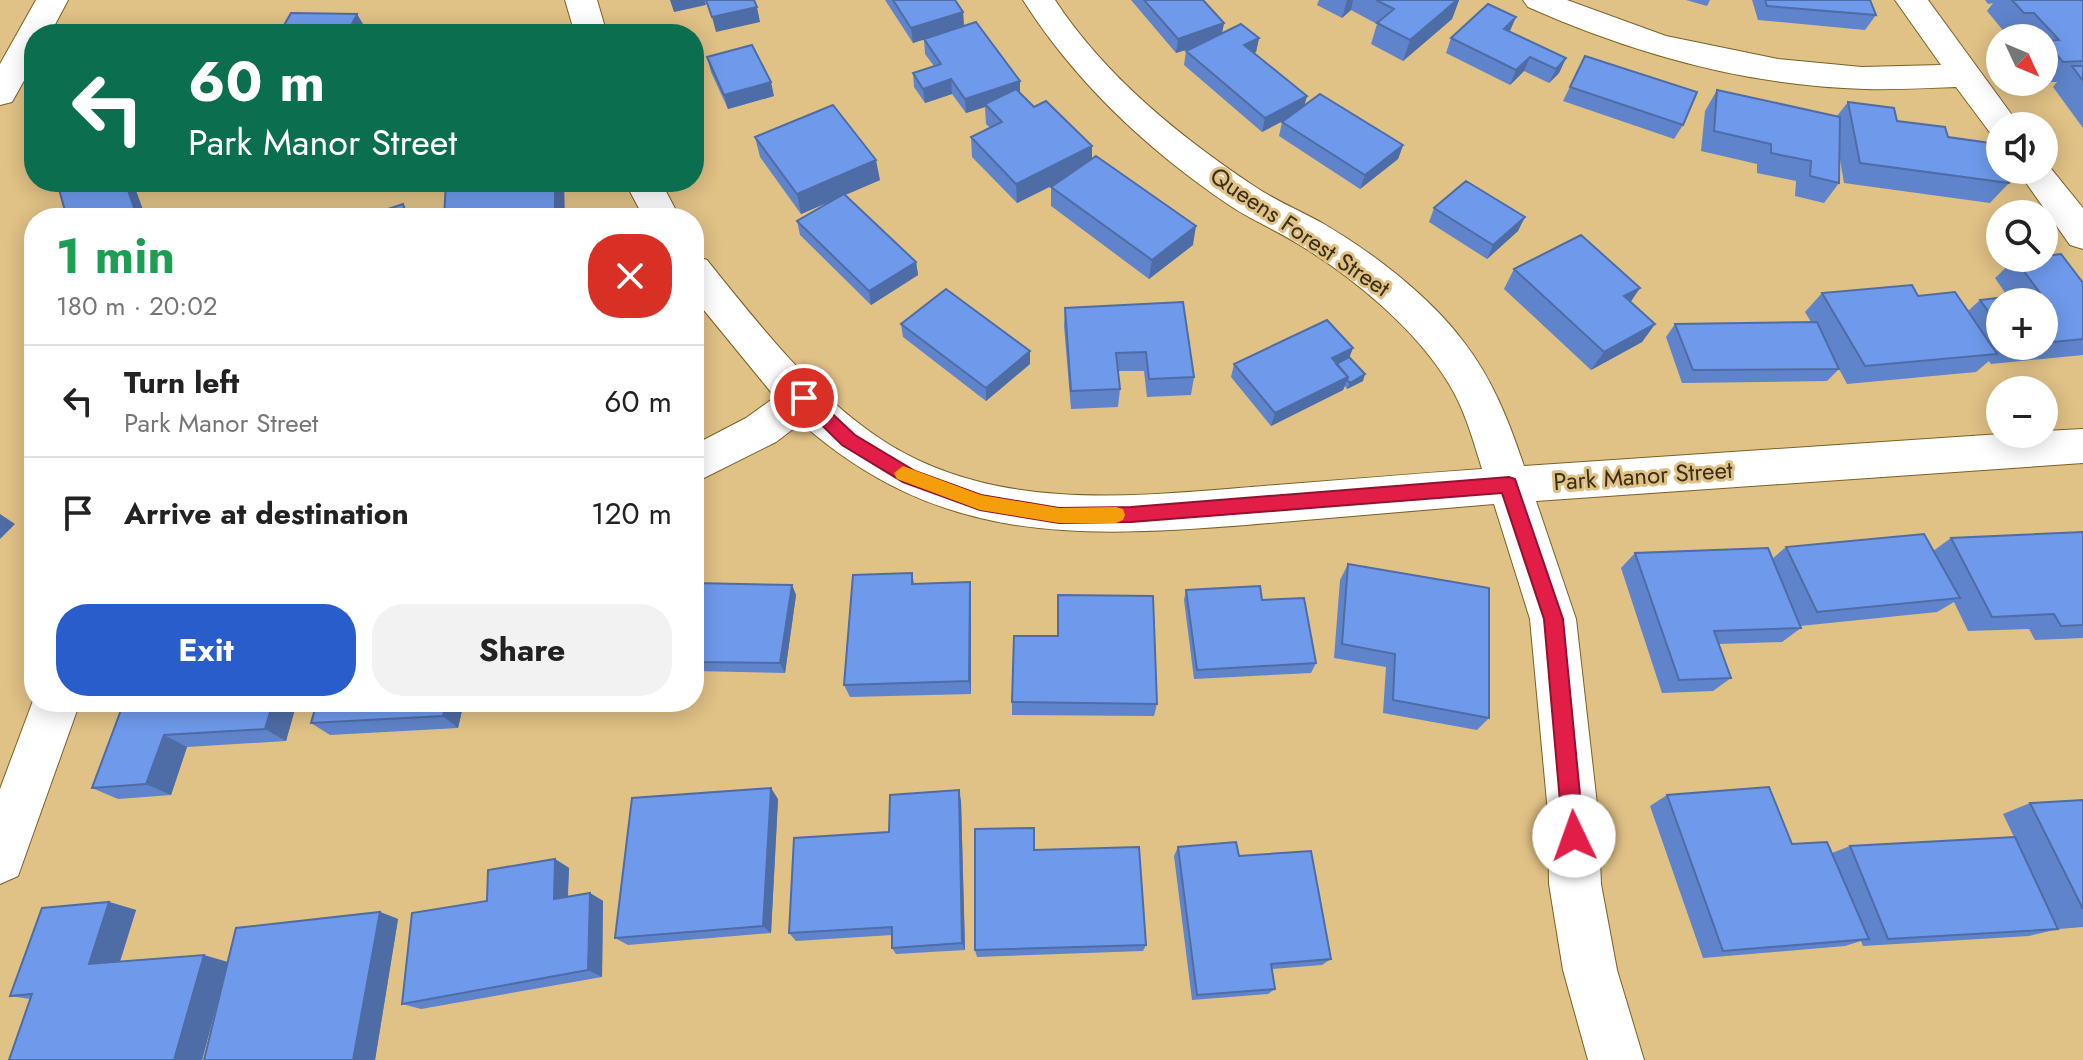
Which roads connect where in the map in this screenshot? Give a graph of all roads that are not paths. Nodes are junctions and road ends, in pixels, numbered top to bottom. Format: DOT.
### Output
graph roads {
  1 [pos="52,0"];
  2 [pos="581,0"];
  3 [pos="1039,0"];
  4 [pos="1539,0"];
  5 [pos="1911,0"];
  6 [pos="39,24"];
  7 [pos="588,24"];
  8 [pos="24,51"];
  9 [pos="1965,75"];
  10 [pos="0,94"];
  11 [pos="1993,112"];
  12 [pos="2045,184"];
  13 [pos="2083,235"];
  14 [pos="704,283"];
  15 [pos="804,398"];
  16 [pos="2083,446"];
  17 [pos="704,460"];
  18 [pos="1509,485"];
  19 [pos="52,712"];
  20 [pos="0,858"];
  21 [pos="1616,1060"];
  1 -- 6 [label="street"];
  2 -- 7 [label="street"];
  3 -- 18 [label="street, Queens Forest Street"];
  4 -- 9 [label="street"];
  5 -- 9 [label="street"];
  8 -- 10 [label="street"];
  9 -- 11 [label="street"];
  12 -- 13 [label="street"];
  14 -- 15 [label="street, Park Manor Street"];
  15 -- 17 [label="street"];
  15 -- 18 [label="street, Park Manor Street"];
  16 -- 18 [label="street, Park Manor Street"];
  18 -- 21 [label="street, Queens Forest Street"];
  19 -- 20 [label="street"];
}
